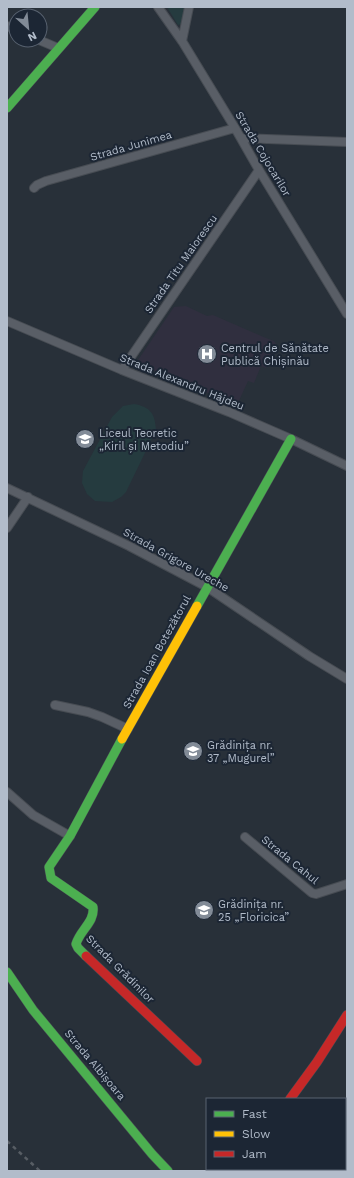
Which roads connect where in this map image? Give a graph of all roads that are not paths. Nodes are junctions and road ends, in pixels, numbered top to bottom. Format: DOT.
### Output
graph roads {
  1 [pos="95,7"];
  2 [pos="158,7"];
  3 [pos="189,7"];
  4 [pos="182,41"];
  5 [pos="48,44"];
  6 [pos="58,48"];
  7 [pos="7,108"];
  8 [pos="235,128"];
  9 [pos="241,138"];
  10 [pos="347,142"];
  11 [pos="259,170"];
  12 [pos="34,188"];
  13 [pos="347,314"];
  14 [pos="7,321"];
  15 [pos="122,370"];
  16 [pos="291,439"];
  17 [pos="347,466"];
  18 [pos="7,488"];
  19 [pos="28,497"];
  20 [pos="7,528"];
  21 [pos="207,588"];
  22 [pos="347,679"];
  23 [pos="55,705"];
  24 [pos="128,729"];
  25 [pos="7,792"];
  26 [pos="70,836"];
  27 [pos="245,837"];
  28 [pos="51,878"];
  29 [pos="347,884"];
  30 [pos="7,972"];
  31 [pos="347,1015"];
  32 [pos="197,1061"];
  33 [pos="291,1098"];
  34 [pos="168,1171"];
  1 -- 6 [label="street"];
  2 -- 4 [label="street, Strada Cojocarilor"];
  3 -- 4 [label="street"];
  4 -- 8 [label="street, Strada Cojocarilor"];
  5 -- 6 [label="street"];
  6 -- 7 [label="street"];
  8 -- 9 [label="street, Strada Cojocarilor"];
  8 -- 12 [label="street, Strada Junimea"];
  9 -- 10 [label="street"];
  9 -- 11 [label="street, Strada Cojocarilor"];
  11 -- 13 [label="street, Strada Cojocarilor"];
  11 -- 15 [label="street, Strada Titu Maiorescu"];
  14 -- 15 [label="street, Strada Alexandru Hâjdeu"];
  15 -- 16 [label="street, Strada Alexandru Hâjdeu"];
  16 -- 17 [label="street, Strada Alexandru Hâjdeu"];
  16 -- 21 [label="street, Strada Ioan Botezătorul"];
  18 -- 19 [label="street, Strada Grigore Ureche"];
  19 -- 20 [label="street"];
  19 -- 21 [label="street, Strada Grigore Ureche"];
  21 -- 22 [label="street, Strada Grigore Ureche"];
  21 -- 24 [label="street, Strada Ioan Botezătorul"];
  23 -- 24 [label="street"];
  24 -- 26 [label="street, Strada Ioan Botezătorul"];
  25 -- 26 [label="street"];
  26 -- 28 [label="street, Strada Ioan Botezătorul"];
  27 -- 29 [label="street, Strada Cahul"];
  28 -- 32 [label="street, Strada Grădinilor"];
  30 -- 34 [label="street, Strada Albișoara"];
  31 -- 33 [label="street"];
}
